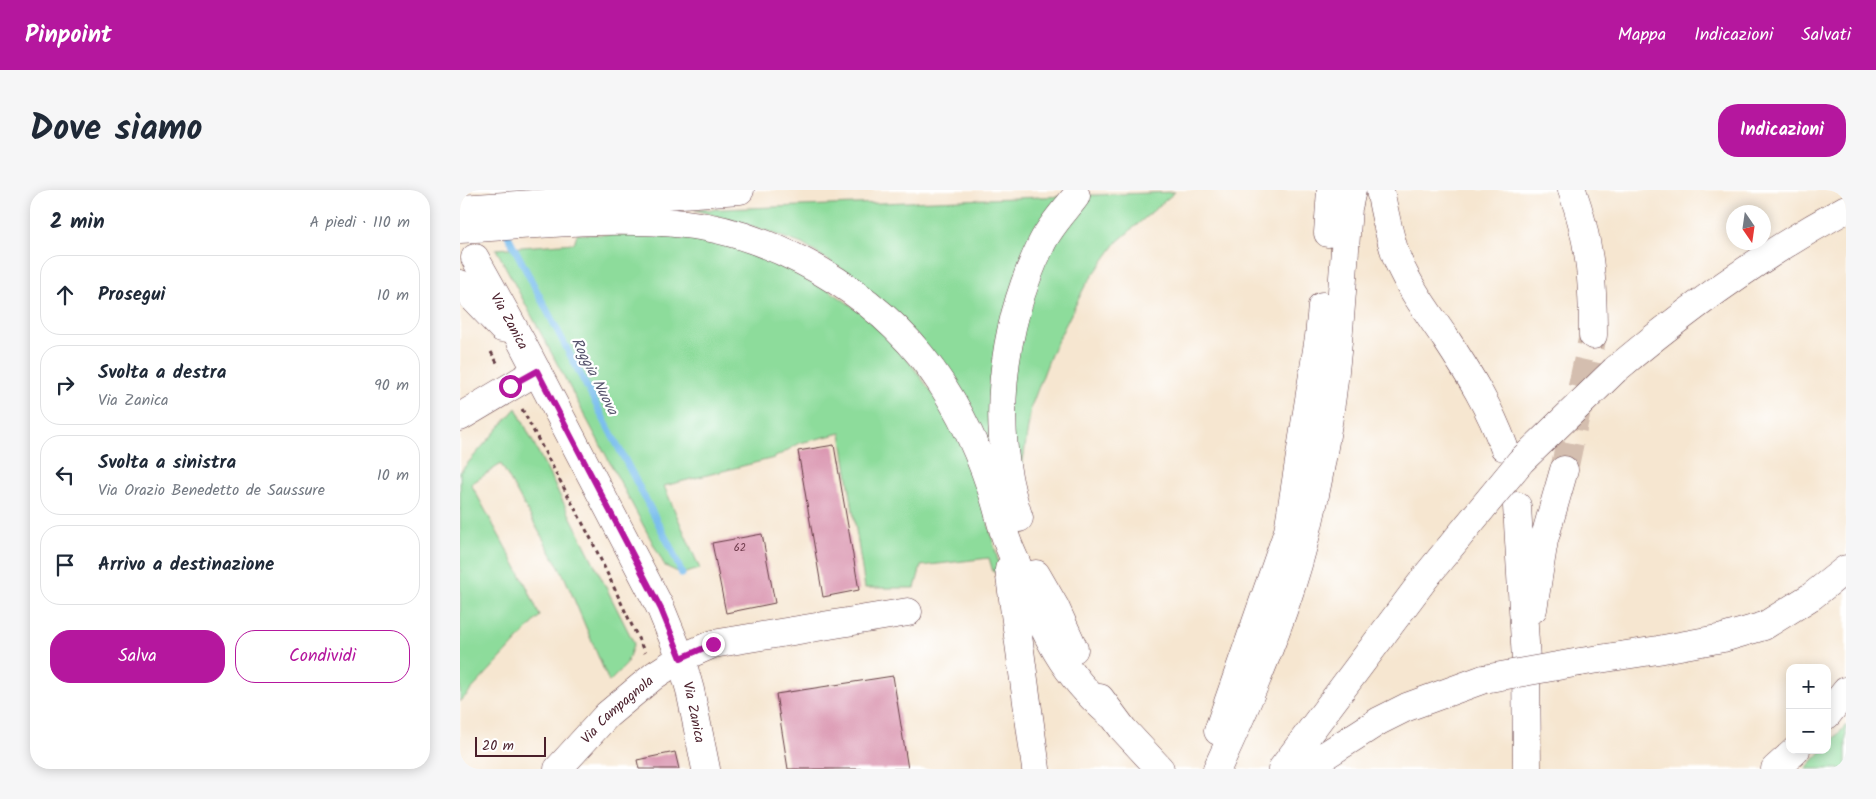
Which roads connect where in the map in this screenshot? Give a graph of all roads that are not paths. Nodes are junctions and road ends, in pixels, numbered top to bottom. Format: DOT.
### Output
graph roads {
  1 [pos="740,190"];
  2 [pos="1331,190"];
  3 [pos="1352,190"];
  4 [pos="1380,190"];
  5 [pos="1572,190"];
  6 [pos="1076,196"];
  7 [pos="460,209"];
  8 [pos="1840,212"];
  9 [pos="508,216"];
  10 [pos="460,229"];
  11 [pos="475,258"];
  12 [pos="460,284"];
  13 [pos="1593,335"];
  14 [pos="521,341"];
  15 [pos="537,371"];
  16 [pos="460,417"];
  17 [pos="1504,447"];
  18 [pos="1564,470"];
  19 [pos="1517,506"];
  20 [pos="1005,535"];
  21 [pos="1846,569"];
  22 [pos="908,612"];
  23 [pos="681,658"];
  24 [pos="1526,660"];
  25 [pos="1846,691"];
  26 [pos="1831,710"];
  27 [pos="1110,714"];
  28 [pos="1792,754"];
  29 [pos="558,769"];
  30 [pos="706,769"];
  31 [pos="1036,769"];
  32 [pos="1160,769"];
  33 [pos="1205,769"];
  34 [pos="1217,769"];
  35 [pos="1282,769"];
  36 [pos="1304,769"];
  37 [pos="1527,769"];
  38 [pos="1775,769"];
  1 -- 9 [label="main road"];
  2 -- 33 [label="main road"];
  3 -- 34 [label="main road"];
  4 -- 17 [label="main road"];
  5 -- 13 [label="main road"];
  6 -- 27 [label="main road"];
  7 -- 9 [label="main road"];
  8 -- 35 [label="main road, bridge"];
  9 -- 10 [label="main road"];
  9 -- 20 [label="main road"];
  11 -- 14 [label="main road, Via Zanica"];
  12 -- 14 [label="main road"];
  14 -- 15 [label="main road, Via Zanica"];
  15 -- 16 [label="main road"];
  15 -- 23 [label="main road, Via Zanica"];
  18 -- 24 [label="main road"];
  19 -- 24 [label="main road"];
  20 -- 27 [label="main road"];
  20 -- 31 [label="main road"];
  21 -- 36 [label="main road, bridge"];
  22 -- 23 [label="main road, Via Campagnola"];
  23 -- 29 [label="main road, Via Campagnola"];
  23 -- 30 [label="main road, Via Zanica"];
  24 -- 37 [label="main road"];
  25 -- 26 [label="main road"];
  27 -- 32 [label="main road"];
  28 -- 38 [label="main road"];
}
